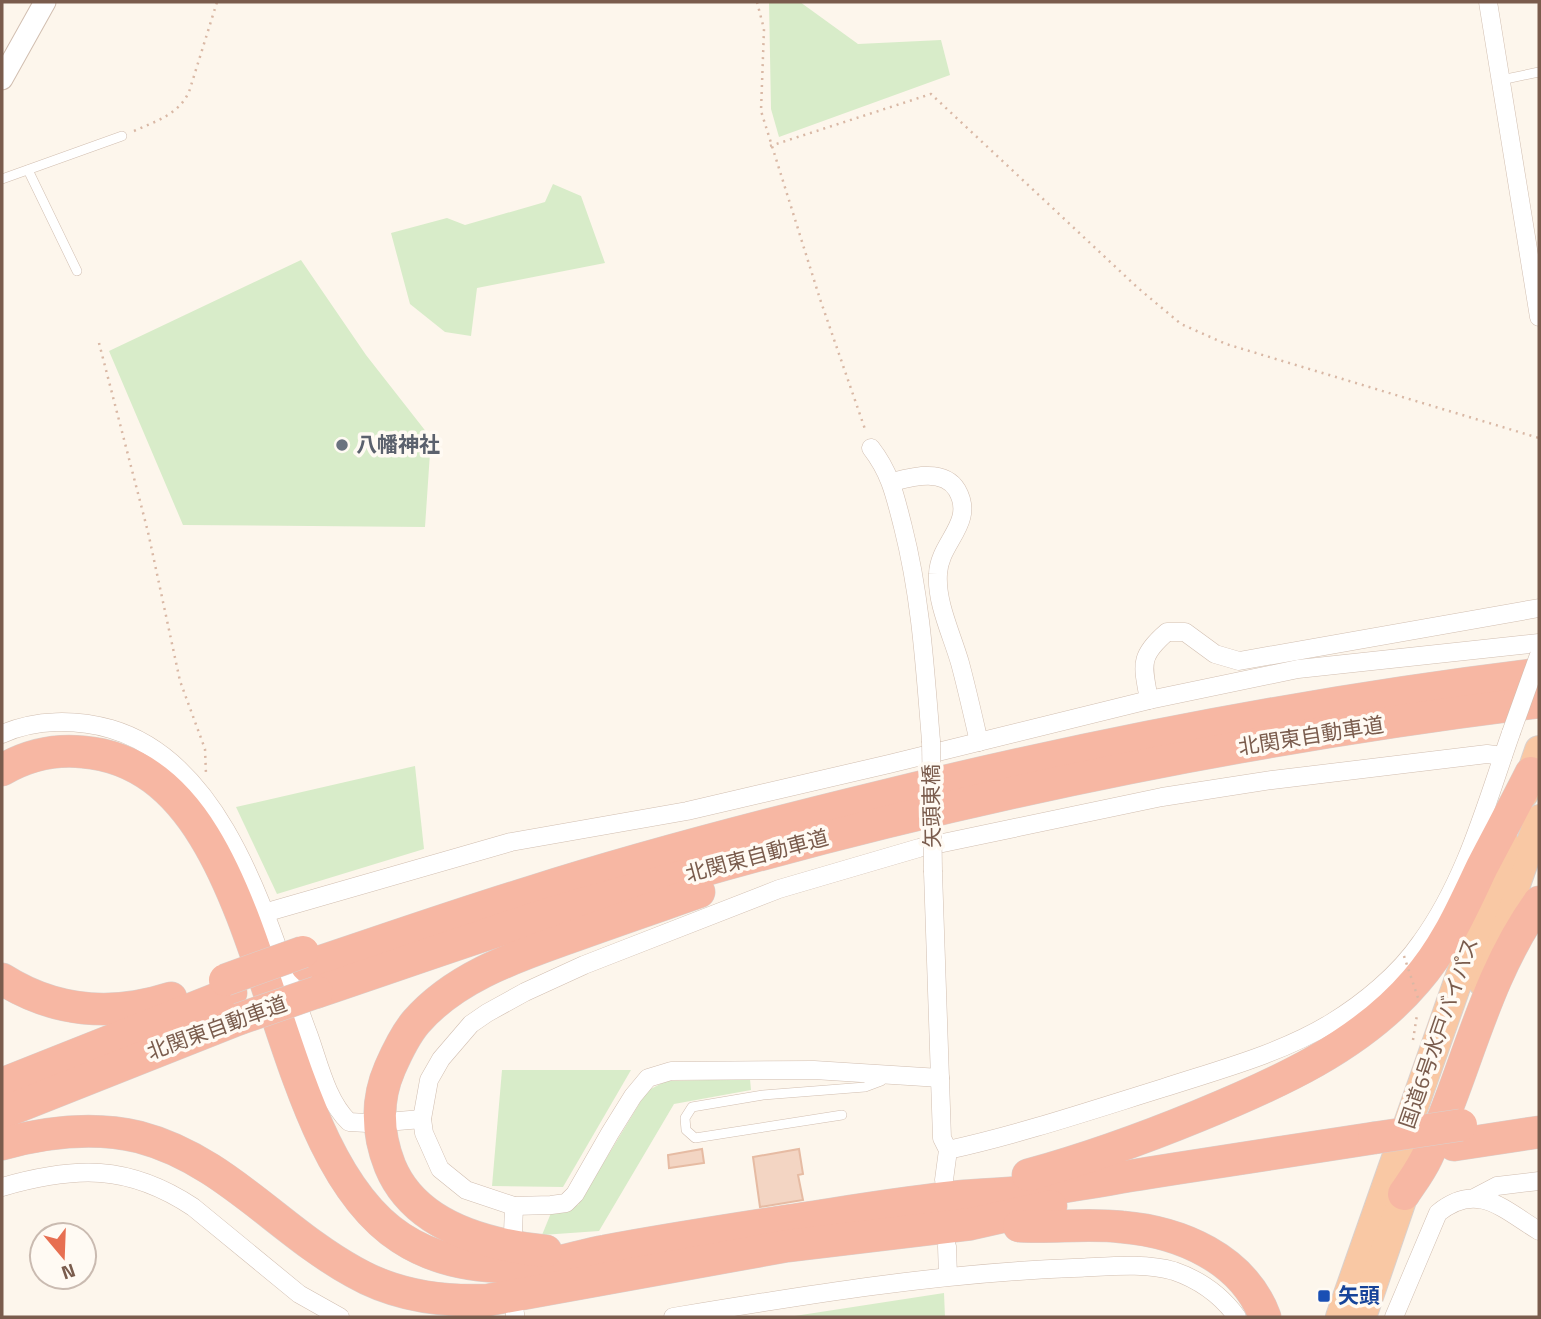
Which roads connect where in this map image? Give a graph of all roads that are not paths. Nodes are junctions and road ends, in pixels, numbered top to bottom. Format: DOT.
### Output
graph roads {
  1 [pos="45,2"];
  2 [pos="1488,2"];
  3 [pos="1539,72"];
  4 [pos="2,79"];
  5 [pos="1501,80"];
  6 [pos="122,136"];
  7 [pos="28,170"];
  8 [pos="2,179"];
  9 [pos="77,271"];
  10 [pos="1539,317"];
  11 [pos="871,448"];
  12 [pos="892,482"];
  13 [pos="1539,608"];
  14 [pos="1539,643"];
  15 [pos="1539,654"];
  16 [pos="1539,674"];
  17 [pos="1149,700"];
  18 [pos="1539,702"];
  19 [pos="2,734"];
  20 [pos="979,742"];
  21 [pos="1503,756"];
  22 [pos="1535,762"];
  23 [pos="2,770"];
  24 [pos="1073,779"];
  25 [pos="2,794"];
  26 [pos="1539,819"];
  27 [pos="1539,902"];
  28 [pos="264,913"];
  29 [pos="309,970"];
  30 [pos="2,979"];
  31 [pos="232,998"];
  32 [pos="887,1074"];
  33 [pos="940,1078"];
  34 [pos="2,1084"];
  35 [pos="2,1113"];
  36 [pos="1539,1114"];
  37 [pos="842,1115"];
  38 [pos="422,1119"];
  39 [pos="398,1121"];
  40 [pos="367,1123"];
  41 [pos="1539,1132"];
  42 [pos="1458,1135"];
  43 [pos="2,1144"];
  44 [pos="948,1150"];
  45 [pos="1539,1181"];
  46 [pos="2,1187"];
  47 [pos="1404,1194"];
  48 [pos="1476,1197"];
  49 [pos="960,1200"];
  50 [pos="514,1206"];
  51 [pos="1539,1231"];
  52 [pos="513,1233"];
  53 [pos="947,1246"];
  54 [pos="580,1255"];
  55 [pos="948,1276"];
  56 [pos="521,1307"];
  57 [pos="335,1317"];
  58 [pos="673,1317"];
  59 [pos="1237,1317"];
  60 [pos="1265,1317"];
  61 [pos="1340,1317"];
  62 [pos="1362,1317"];
  63 [pos="1394,1317"];
  1 -- 4 [label="street"];
  2 -- 5 [label="street"];
  3 -- 5 [label="lane"];
  5 -- 10 [label="street"];
  6 -- 7 [label="lane"];
  7 -- 8 [label="lane"];
  7 -- 9 [label="lane"];
  11 -- 12 [label="street, 矢頭東橋"];
  12 -- 20 [label="street"];
  12 -- 33 [label="street, 矢頭東橋, bridge"];
  13 -- 17 [label="street"];
  14 -- 17 [label="street"];
  15 -- 21 [label="street, bridge"];
  16 -- 29 [label="highway, 北関東自動車道"];
  17 -- 20 [label="street"];
  18 -- 24 [label="highway, 北関東自動車道"];
  19 -- 28 [label="street"];
  20 -- 28 [label="street"];
  21 -- 38 [label="street"];
  21 -- 44 [label="street"];
  22 -- 49 [label="highway"];
  22 -- 61 [label="highway, 国道6号水戸バイパス"];
  23 -- 54 [label="highway"];
  24 -- 29 [label="highway, 北関東自動車道"];
  24 -- 54 [label="highway"];
  25 -- 56 [label="highway"];
  26 -- 47 [label="highway, 国道6号水戸バイパス"];
  27 -- 47 [label="highway"];
  28 -- 40 [label="street"];
  29 -- 31 [label="highway, 北関東自動車道, bridge"];
  29 -- 31 [label="highway, bridge"];
  30 -- 31 [label="highway"];
  31 -- 34 [label="highway, 北関東自動車道"];
  31 -- 35 [label="highway, 北関東自動車道"];
  32 -- 33 [label="street"];
  32 -- 37 [label="lane"];
  32 -- 50 [label="street"];
  33 -- 44 [label="street, 矢頭東橋"];
  36 -- 42 [label="highway"];
  38 -- 39 [label="street"];
  38 -- 50 [label="street"];
  41 -- 42 [label="highway"];
  42 -- 49 [label="highway, bridge"];
  43 -- 56 [label="highway"];
  44 -- 49 [label="street, 矢頭東橋"];
  45 -- 48 [label="street"];
  46 -- 57 [label="street"];
  47 -- 62 [label="highway, 国道6号水戸バイパス"];
  48 -- 51 [label="street"];
  48 -- 63 [label="street"];
  49 -- 54 [label="highway"];
  49 -- 56 [label="highway"];
  49 -- 60 [label="highway"];
  50 -- 52 [label="street"];
  53 -- 55 [label="street"];
  55 -- 58 [label="street"];
  55 -- 59 [label="street"];
}
